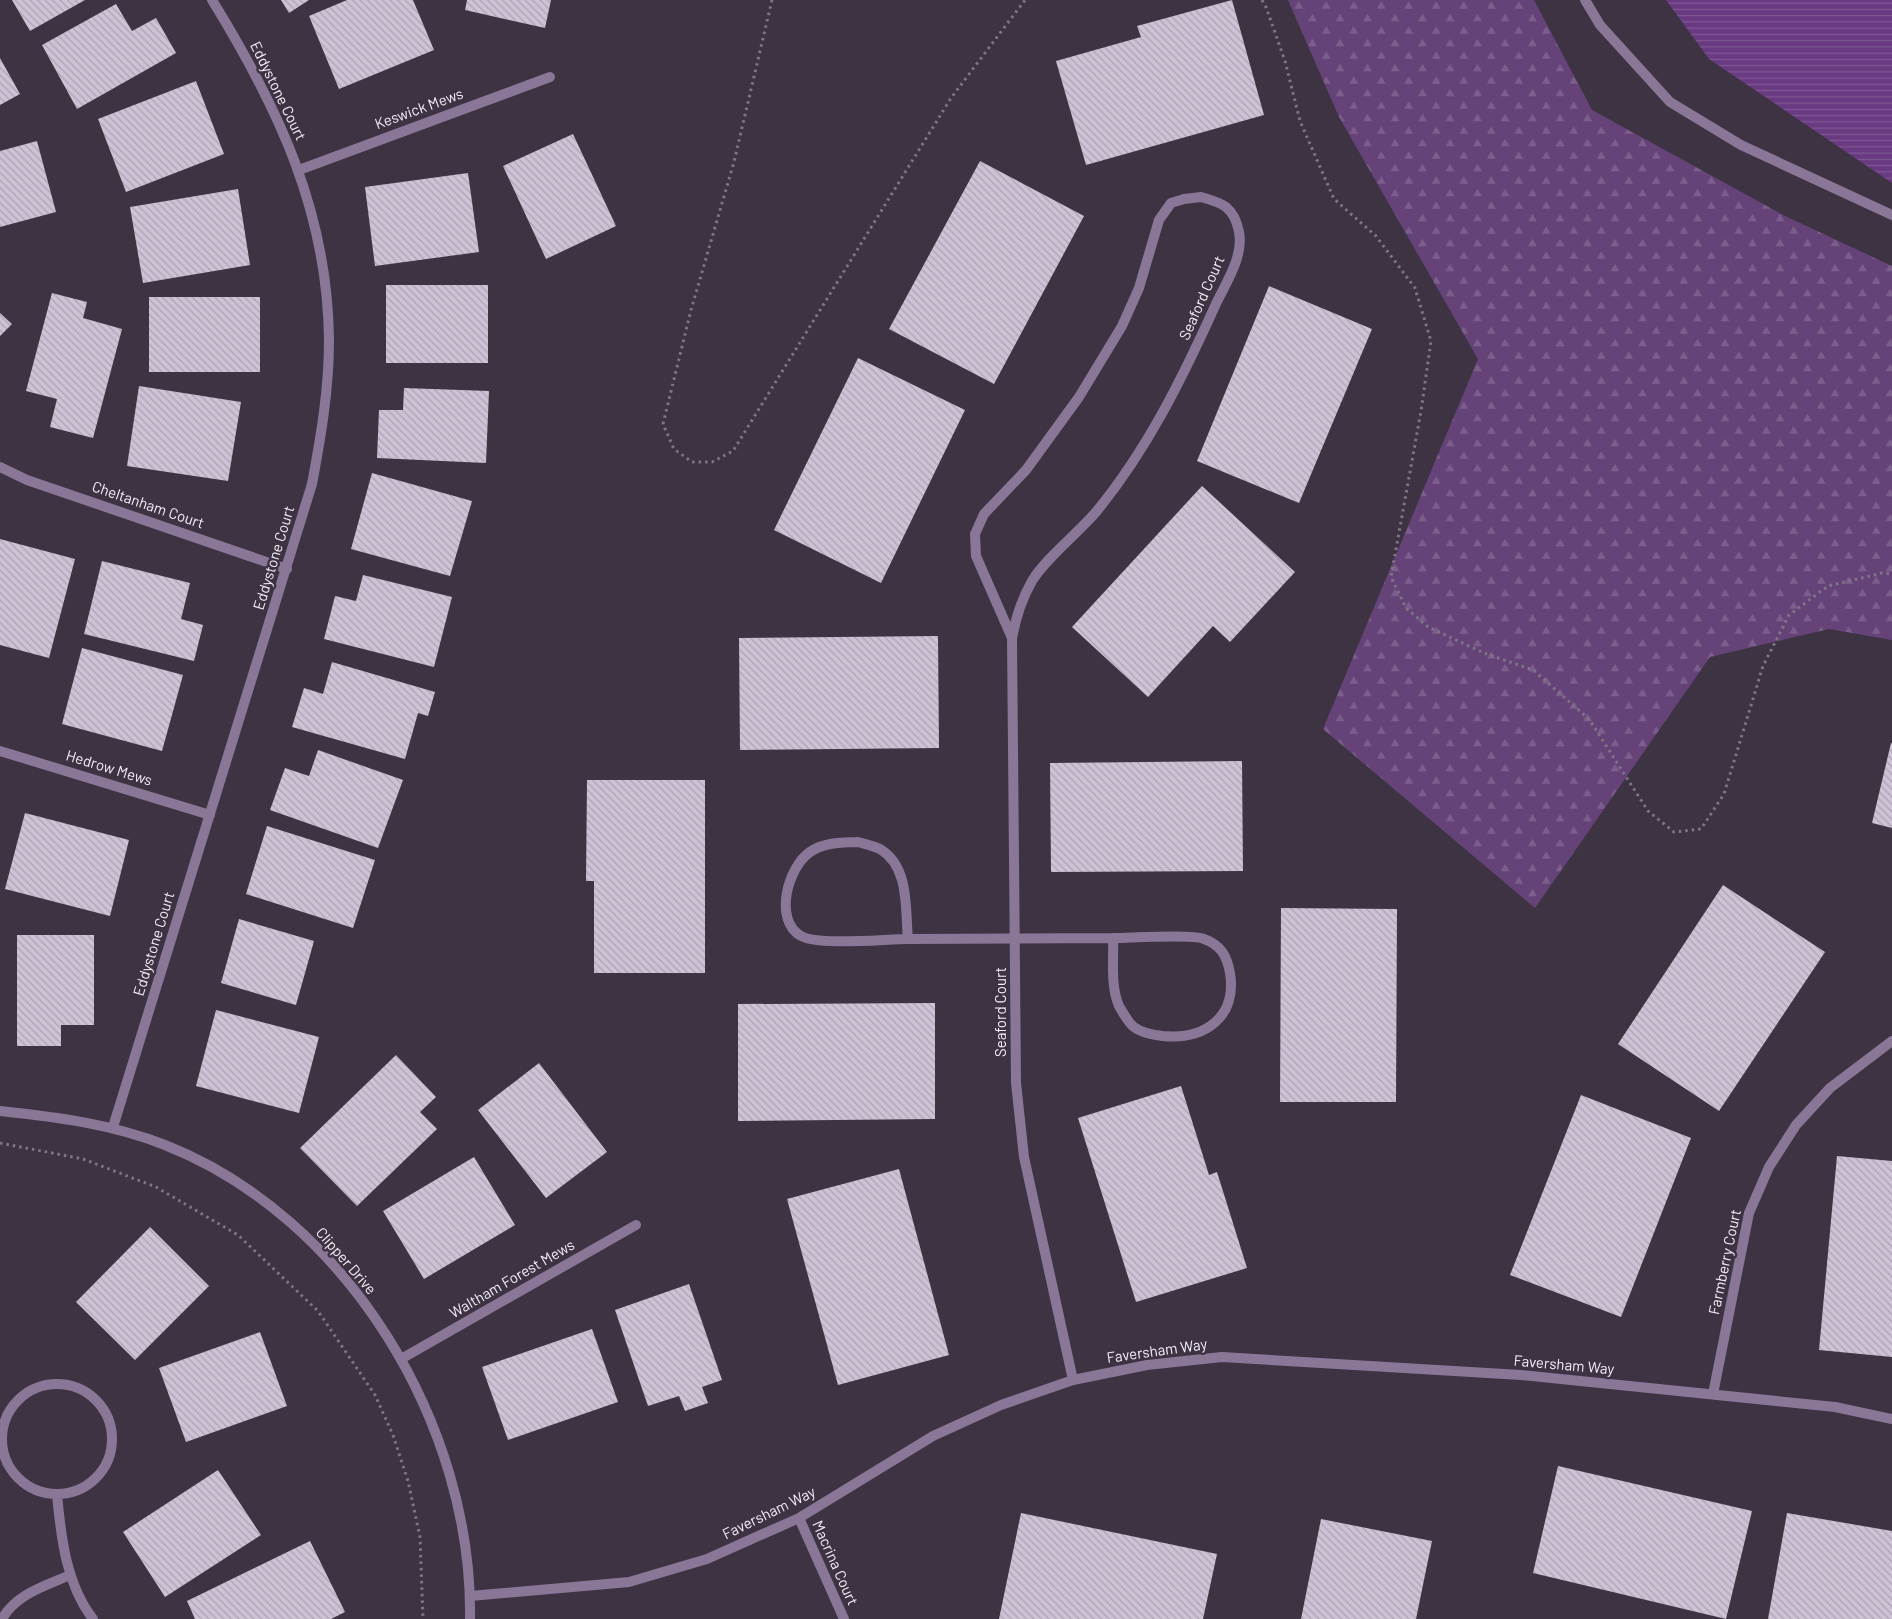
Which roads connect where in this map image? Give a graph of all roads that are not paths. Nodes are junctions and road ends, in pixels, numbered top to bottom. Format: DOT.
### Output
graph roads {
  1 [pos="212,0"];
  2 [pos="1585,0"];
  3 [pos="550,77"];
  4 [pos="298,170"];
  5 [pos="1892,215"];
  6 [pos="0,467"];
  7 [pos="287,568"];
  8 [pos="1012,638"];
  9 [pos="0,751"];
  10 [pos="210,814"];
  11 [pos="1016,938"];
  12 [pos="1113,938"];
  13 [pos="908,939"];
  14 [pos="1892,1041"];
  15 [pos="0,1112"];
  16 [pos="113,1127"];
  17 [pos="636,1226"];
  18 [pos="401,1359"];
  19 [pos="1072,1380"];
  20 [pos="1713,1394"];
  21 [pos="1892,1419"];
  22 [pos="57,1495"];
  23 [pos="800,1518"];
  24 [pos="70,1575"];
  25 [pos="470,1596"];
  26 [pos="2,1619"];
  27 [pos="93,1619"];
  28 [pos="470,1619"];
  29 [pos="844,1619"];
  1 -- 4 [label="street, Eddystone Court"];
  2 -- 5 [label="street"];
  3 -- 4 [label="street, Keswick Mews"];
  4 -- 7 [label="street, Eddystone Court"];
  6 -- 7 [label="street, Cheltanham Court"];
  7 -- 10 [label="street, Eddystone Court"];
  8 -- 8 [label="street, Seaford Court"];
  8 -- 11 [label="street, Seaford Court"];
  9 -- 10 [label="street, Hedrow Mews"];
  10 -- 16 [label="street, Eddystone Court"];
  11 -- 12 [label="street"];
  11 -- 13 [label="street"];
  11 -- 19 [label="street, Seaford Court"];
  12 -- 12 [label="street"];
  13 -- 13 [label="street"];
  14 -- 20 [label="street, Farmberry Court"];
  15 -- 16 [label="street, Clipper Drive"];
  16 -- 18 [label="street, Clipper Drive"];
  17 -- 18 [label="street, Waltham Forest Mews"];
  18 -- 25 [label="street, Clipper Drive"];
  19 -- 20 [label="street, Faversham Way"];
  19 -- 23 [label="street, Faversham Way"];
  20 -- 21 [label="street, Faversham Way"];
  22 -- 22 [label="street"];
  22 -- 24 [label="street"];
  23 -- 25 [label="street, Faversham Way"];
  23 -- 29 [label="street, Macrina Court"];
  24 -- 26 [label="street"];
  24 -- 27 [label="street"];
  25 -- 28 [label="street, Clipper Drive"];
}
